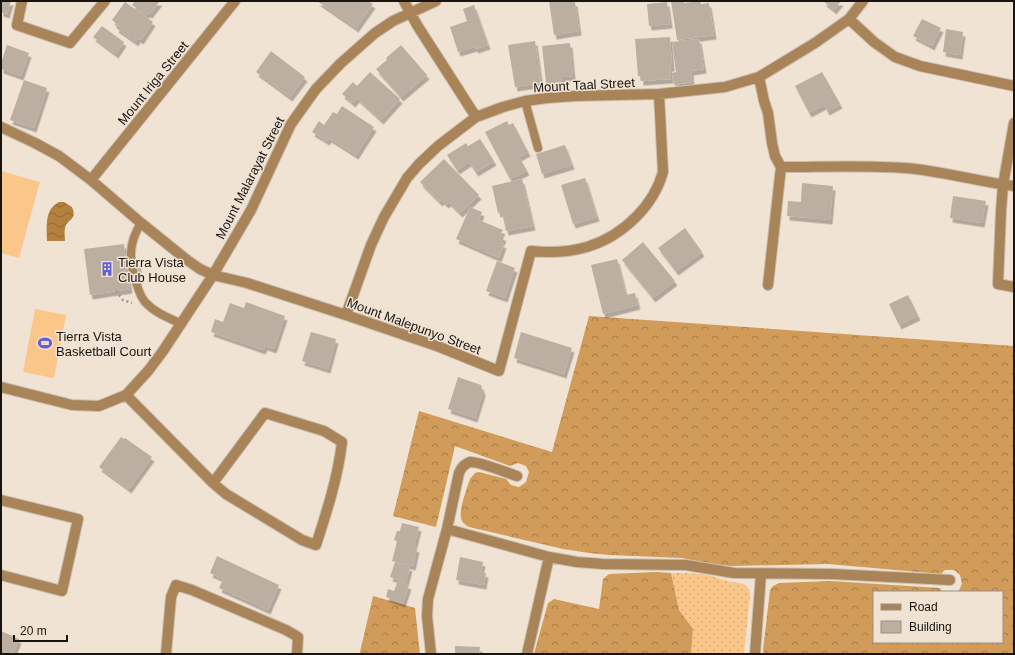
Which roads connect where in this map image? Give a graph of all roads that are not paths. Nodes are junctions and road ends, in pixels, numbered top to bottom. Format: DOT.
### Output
graph roads {
  1 [pos="22,1"];
  2 [pos="105,1"];
  3 [pos="235,1"];
  4 [pos="404,1"];
  5 [pos="436,1"];
  6 [pos="863,1"];
  7 [pos="410,13"];
  8 [pos="849,19"];
  9 [pos="759,77"];
  10 [pos="1014,86"];
  11 [pos="659,94"];
  12 [pos="525,101"];
  13 [pos="476,117"];
  14 [pos="1014,123"];
  15 [pos="1,126"];
  16 [pos="538,148"];
  17 [pos="781,167"];
  18 [pos="91,180"];
  19 [pos="1003,185"];
  20 [pos="1014,186"];
  21 [pos="141,223"];
  22 [pos="213,275"];
  23 [pos="768,284"];
  24 [pos="1014,287"];
  25 [pos="346,315"];
  26 [pos="182,324"];
  27 [pos="1,388"];
  28 [pos="126,395"];
  29 [pos="517,476"];
  30 [pos="213,483"];
  31 [pos="1,500"];
  32 [pos="447,528"];
  33 [pos="549,557"];
  34 [pos="761,574"];
  35 [pos="1,575"];
  36 [pos="950,580"];
  37 [pos="166,654"];
  38 [pos="297,654"];
  39 [pos="431,654"];
  40 [pos="527,654"];
  41 [pos="755,654"];
  1 -- 2 [label="street"];
  3 -- 18 [label="street, Mount Iriga Street"];
  4 -- 7 [label="street"];
  5 -- 7 [label="street, Mount Malarayat Street"];
  6 -- 8 [label="street, Mount Taal Street"];
  7 -- 13 [label="street"];
  7 -- 22 [label="street, Mount Malarayat Street"];
  8 -- 9 [label="street, Mount Taal Street"];
  8 -- 10 [label="street"];
  9 -- 11 [label="street, Mount Taal Street"];
  9 -- 17 [label="street"];
  11 -- 12 [label="street, Mount Taal Street"];
  11 -- 25 [label="street, Mount Malepunyo Street"];
  12 -- 13 [label="street, Mount Taal Street"];
  12 -- 16 [label="lane"];
  13 -- 25 [label="street, Mount Taal Street"];
  14 -- 19 [label="street"];
  15 -- 18 [label="street, Mount Malepunyo Street"];
  17 -- 19 [label="street"];
  17 -- 23 [label="street"];
  18 -- 21 [label="street, Mount Malepunyo Street"];
  19 -- 20 [label="street"];
  19 -- 24 [label="street"];
  21 -- 22 [label="street, Mount Malepunyo Street"];
  21 -- 26 [label="lane"];
  22 -- 25 [label="street, Mount Malepunyo Street"];
  22 -- 26 [label="street, Mount Malarayat Street"];
  26 -- 28 [label="street, Mount Malarayat Street"];
  27 -- 28 [label="street, Mount Malarayat Street"];
  28 -- 30 [label="street"];
  29 -- 32 [label="street"];
  30 -- 30 [label="street"];
  31 -- 35 [label="street"];
  32 -- 33 [label="street"];
  32 -- 39 [label="street"];
  33 -- 34 [label="street"];
  33 -- 40 [label="street"];
  34 -- 36 [label="street"];
  34 -- 41 [label="street"];
  37 -- 38 [label="street"];
}
